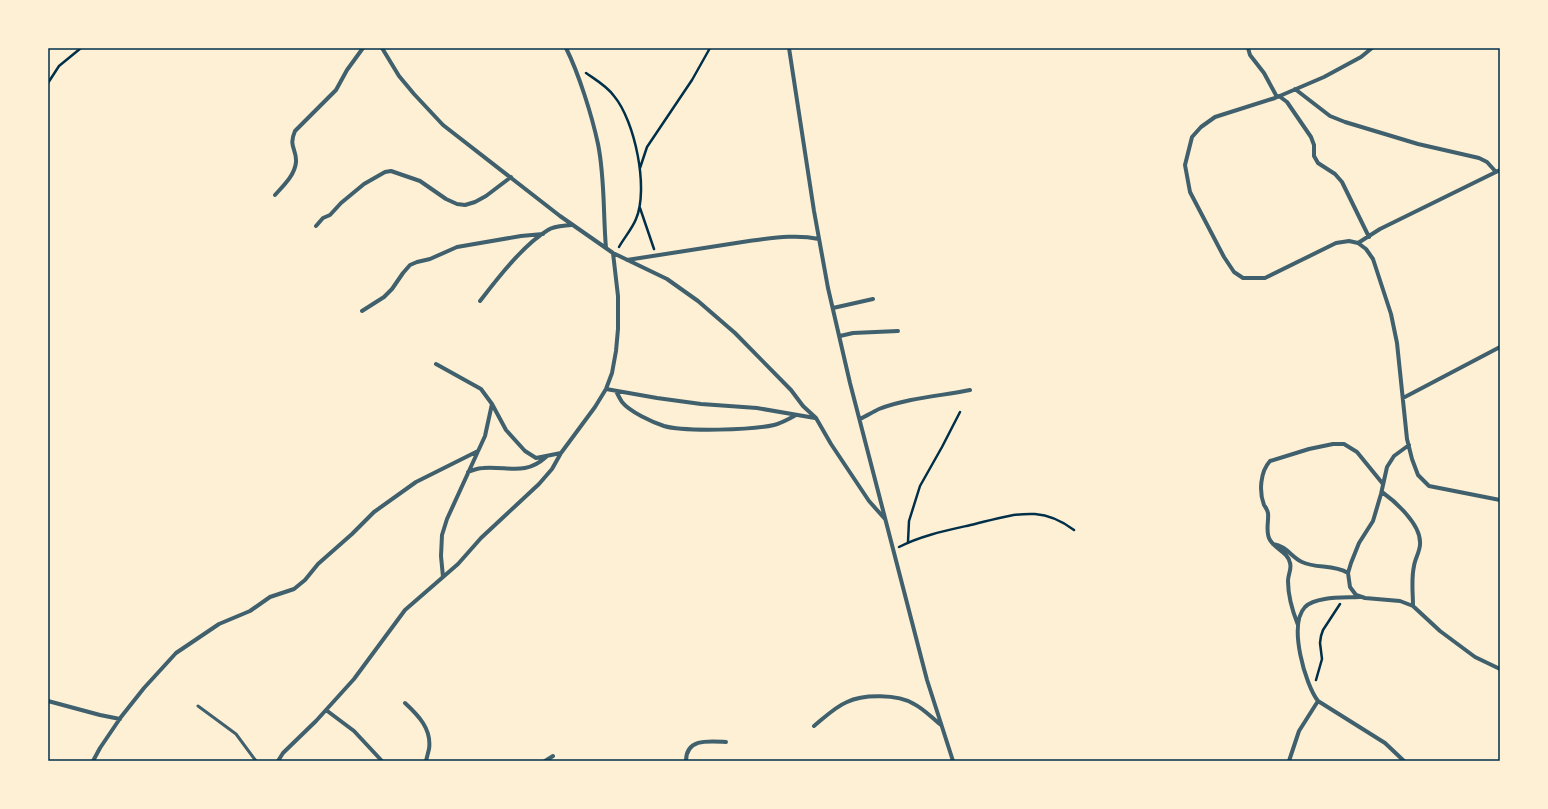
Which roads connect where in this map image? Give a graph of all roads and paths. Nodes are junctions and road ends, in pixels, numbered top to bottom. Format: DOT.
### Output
graph roads {
  1 [pos="80,48"];
  2 [pos="363,48"];
  3 [pos="382,48"];
  4 [pos="566,48"];
  5 [pos="710,48"];
  6 [pos="789,48"];
  7 [pos="1248,48"];
  8 [pos="1372,48"];
  9 [pos="572,63"];
  10 [pos="48,83"];
  11 [pos="1295,89"];
  12 [pos="1278,96"];
  13 [pos="640,170"];
  14 [pos="1498,171"];
  15 [pos="511,177"];
  16 [pos="275,195"];
  17 [pos="640,208"];
  18 [pos="572,224"];
  19 [pos="316,226"];
  20 [pos="543,234"];
  21 [pos="1368,237"];
  22 [pos="820,239"];
  23 [pos="1358,244"];
  24 [pos="606,248"];
  25 [pos="614,254"];
  26 [pos="657,256"];
  27 [pos="626,260"];
  28 [pos="873,299"];
  29 [pos="480,301"];
  30 [pos="833,308"];
  31 [pos="362,311"];
  32 [pos="898,331"];
  33 [pos="840,336"];
  34 [pos="1500,347"];
  35 [pos="436,364"];
  36 [pos="606,389"];
  37 [pos="970,390"];
  38 [pos="616,391"];
  39 [pos="1403,398"];
  40 [pos="492,404"];
  41 [pos="960,412"];
  42 [pos="796,414"];
  43 [pos="816,418"];
  44 [pos="860,419"];
  45 [pos="1409,445"];
  46 [pos="478,451"];
  47 [pos="562,453"];
  48 [pos="546,456"];
  49 [pos="468,472"];
  50 [pos="1383,484"];
  51 [pos="1382,492"];
  52 [pos="1500,500"];
  53 [pos="886,520"];
  54 [pos="1074,530"];
  55 [pos="908,542"];
  56 [pos="1273,544"];
  57 [pos="893,550"];
  58 [pos="1348,573"];
  59 [pos="443,577"];
  60 [pos="1362,597"];
  61 [pos="1342,598"];
  62 [pos="1413,606"];
  63 [pos="1298,625"];
  64 [pos="1500,670"];
  65 [pos="1312,694"];
  66 [pos="48,701"];
  67 [pos="1318,701"];
  68 [pos="405,704"];
  69 [pos="198,706"];
  70 [pos="326,710"];
  71 [pos="120,719"];
  72 [pos="941,725"];
  73 [pos="814,726"];
  74 [pos="726,742"];
  75 [pos="553,756"];
  76 [pos="94,761"];
  77 [pos="256,761"];
  78 [pos="278,761"];
  79 [pos="382,761"];
  80 [pos="426,761"];
  81 [pos="545,761"];
  82 [pos="686,761"];
  83 [pos="953,761"];
  84 [pos="1289,761"];
  85 [pos="1404,761"];
  1 -- 10 [label="path"];
  2 -- 16 [label="street"];
  3 -- 15 [label="street"];
  4 -- 9 [label="street"];
  5 -- 13 [label="path"];
  6 -- 22 [label="street"];
  7 -- 12 [label="street"];
  8 -- 11 [label="street"];
  9 -- 13 [label="path"];
  9 -- 24 [label="street"];
  11 -- 12 [label="street"];
  11 -- 14 [label="street"];
  12 -- 21 [label="street"];
  12 -- 23 [label="street"];
  13 -- 17 [label="path"];
  14 -- 21 [label="street"];
  15 -- 18 [label="street"];
  15 -- 19 [label="street"];
  17 -- 25 [label="path"];
  17 -- 26 [label="path"];
  18 -- 20 [label="street"];
  18 -- 24 [label="street"];
  20 -- 29 [label="street"];
  20 -- 31 [label="street"];
  21 -- 23 [label="street"];
  22 -- 26 [label="street"];
  22 -- 30 [label="street"];
  23 -- 39 [label="street"];
  24 -- 25 [label="street"];
  25 -- 27 [label="street"];
  25 -- 36 [label="street"];
  26 -- 27 [label="street"];
  27 -- 43 [label="street"];
  28 -- 30 [label="street"];
  30 -- 33 [label="street"];
  32 -- 33 [label="street"];
  33 -- 44 [label="street"];
  34 -- 39 [label="street"];
  35 -- 40 [label="street"];
  36 -- 38 [label="street"];
  36 -- 47 [label="street"];
  37 -- 44 [label="street"];
  38 -- 42 [label="street"];
  38 -- 42 [label="street"];
  39 -- 45 [label="street"];
  40 -- 46 [label="street"];
  40 -- 48 [label="street"];
  41 -- 55 [label="path"];
  42 -- 43 [label="street"];
  43 -- 53 [label="street"];
  44 -- 53 [label="street"];
  45 -- 50 [label="street"];
  45 -- 52 [label="street"];
  46 -- 49 [label="street"];
  46 -- 71 [label="street"];
  47 -- 48 [label="street"];
  47 -- 59 [label="street"];
  48 -- 49 [label="street"];
  49 -- 59 [label="street"];
  50 -- 51 [label="street"];
  50 -- 56 [label="street"];
  51 -- 58 [label="street"];
  51 -- 62 [label="street"];
  53 -- 57 [label="street"];
  54 -- 55 [label="path"];
  55 -- 57 [label="path"];
  56 -- 58 [label="street"];
  56 -- 63 [label="street"];
  57 -- 72 [label="street"];
  58 -- 60 [label="street"];
  59 -- 70 [label="street"];
  60 -- 61 [label="street"];
  60 -- 62 [label="street"];
  61 -- 63 [label="street"];
  61 -- 65 [label="path"];
  62 -- 64 [label="street"];
  63 -- 65 [label="street"];
  65 -- 67 [label="street"];
  66 -- 71 [label="street"];
  67 -- 84 [label="street"];
  67 -- 85 [label="street"];
  68 -- 80 [label="street"];
  69 -- 77 [label="lane"];
  70 -- 78 [label="street"];
  70 -- 79 [label="street"];
  71 -- 76 [label="street"];
  72 -- 73 [label="street"];
  72 -- 83 [label="street"];
  74 -- 82 [label="street"];
  75 -- 81 [label="street"];
}
